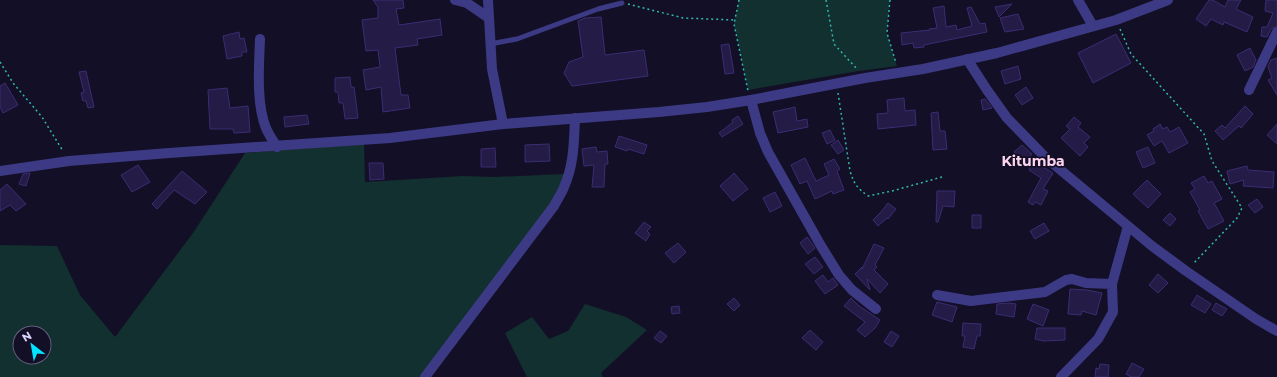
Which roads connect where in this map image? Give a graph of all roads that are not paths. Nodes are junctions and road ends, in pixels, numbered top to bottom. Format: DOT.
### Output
graph roads {
  1 [pos="455,0"];
  2 [pos="488,0"];
  3 [pos="1078,0"];
  4 [pos="1168,0"];
  5 [pos="622,3"];
  6 [pos="489,18"];
  7 [pos="1094,26"];
  8 [pos="1277,32"];
  9 [pos="260,39"];
  10 [pos="490,44"];
  11 [pos="967,59"];
  12 [pos="1249,90"];
  13 [pos="751,100"];
  14 [pos="575,118"];
  15 [pos="502,124"];
  16 [pos="277,146"];
  17 [pos="0,171"];
  18 [pos="1128,226"];
  19 [pos="1112,284"];
  20 [pos="936,295"];
  21 [pos="876,309"];
  22 [pos="1277,331"];
  23 [pos="425,377"];
  24 [pos="1061,377"];
  1 -- 6 [label="street"];
  2 -- 6 [label="street"];
  3 -- 7 [label="street"];
  4 -- 7 [label="street"];
  5 -- 10 [label="lane"];
  6 -- 10 [label="street"];
  7 -- 11 [label="street"];
  8 -- 12 [label="street"];
  9 -- 16 [label="street"];
  10 -- 15 [label="street"];
  11 -- 13 [label="street"];
  11 -- 18 [label="street"];
  13 -- 14 [label="street"];
  13 -- 21 [label="street"];
  14 -- 15 [label="street"];
  14 -- 23 [label="street"];
  15 -- 16 [label="street"];
  16 -- 17 [label="street"];
  18 -- 19 [label="street"];
  18 -- 22 [label="street"];
  19 -- 20 [label="street"];
  19 -- 24 [label="street"];
}
